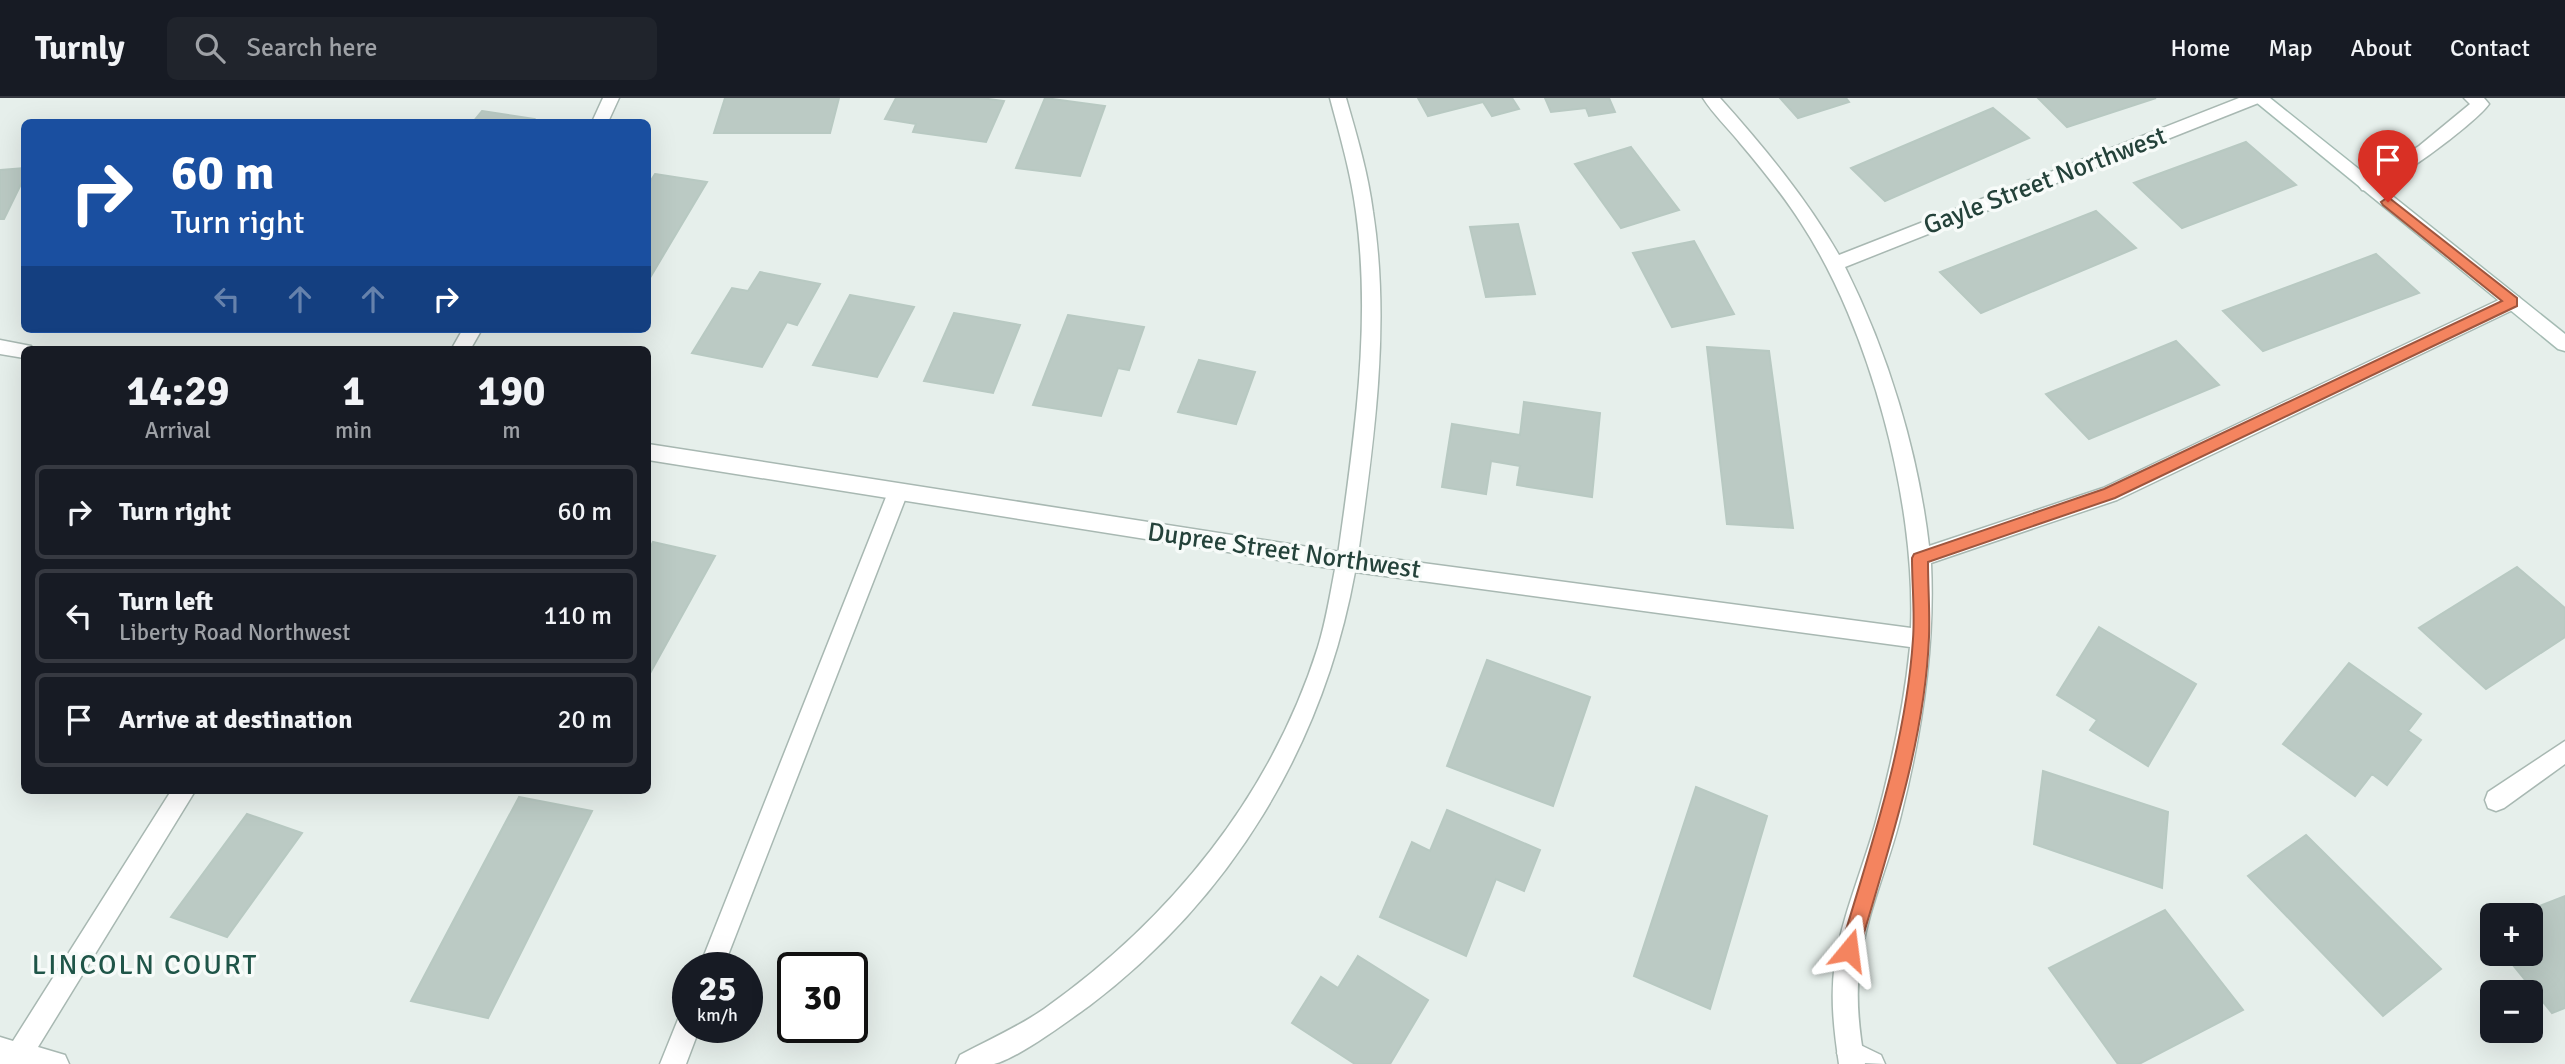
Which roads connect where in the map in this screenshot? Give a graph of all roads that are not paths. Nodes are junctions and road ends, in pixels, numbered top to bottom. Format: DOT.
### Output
graph roads {
  1 [pos="611,98"];
  2 [pos="1338,98"];
  3 [pos="1711,98"];
  4 [pos="2257,98"];
  5 [pos="2472,98"];
  6 [pos="601,119"];
  7 [pos="2368,186"];
  8 [pos="1834,264"];
  9 [pos="2512,302"];
  10 [pos="2565,344"];
  11 [pos="0,347"];
  12 [pos="21,350"];
  13 [pos="651,452"];
  14 [pos="898,492"];
  15 [pos="1920,558"];
  16 [pos="1347,562"];
  17 [pos="1921,639"];
  18 [pos="2565,751"];
  19 [pos="182,794"];
  20 [pos="2496,800"];
  21 [pos="717,952"];
  22 [pos="681,1043"];
  23 [pos="11,1056"];
  24 [pos="1858,1060"];
  25 [pos="55,1064"];
  26 [pos="673,1064"];
  27 [pos="969,1064"];
  1 -- 6 [label="street"];
  2 -- 16 [label="street"];
  3 -- 8 [label="street"];
  4 -- 7 [label="street"];
  4 -- 8 [label="street, Gayle Street Northwest"];
  5 -- 7 [label="street"];
  7 -- 9 [label="street"];
  8 -- 15 [label="street"];
  9 -- 10 [label="street"];
  9 -- 15 [label="street"];
  11 -- 12 [label="street"];
  13 -- 14 [label="street, Dupree Street Northwest"];
  14 -- 16 [label="street, Dupree Street Northwest"];
  14 -- 21 [label="street"];
  15 -- 17 [label="street"];
  16 -- 17 [label="street, Dupree Street Northwest"];
  16 -- 27 [label="street"];
  17 -- 24 [label="street"];
  18 -- 20 [label="street"];
  19 -- 23 [label="street"];
  22 -- 26 [label="street"];
  23 -- 25 [label="street"];
}
